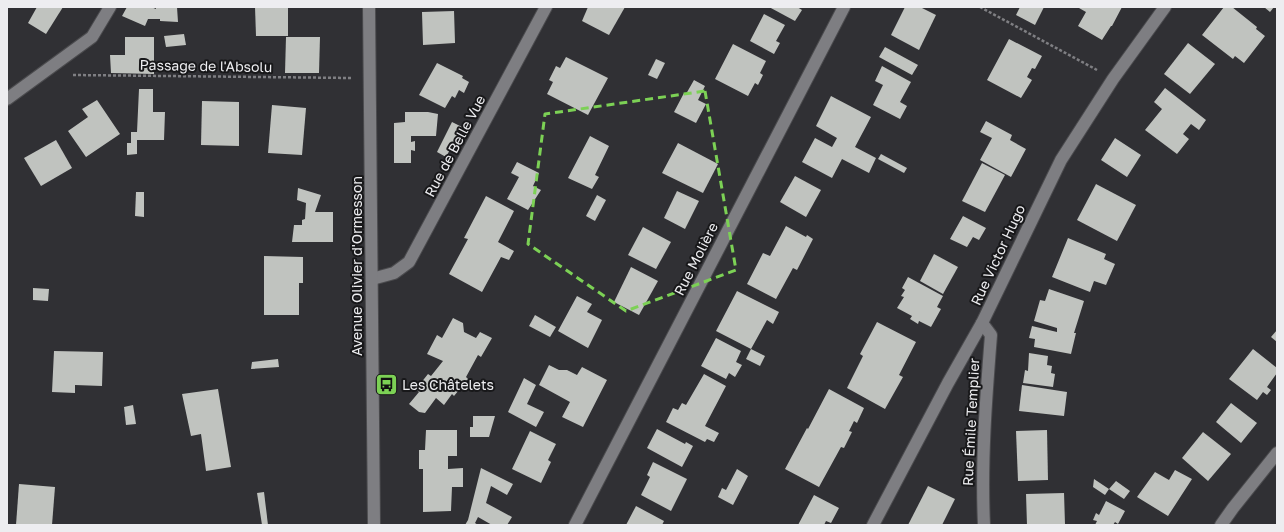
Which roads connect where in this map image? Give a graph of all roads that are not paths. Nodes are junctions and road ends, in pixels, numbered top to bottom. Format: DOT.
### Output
graph roads {
  1 [pos="110,7"];
  2 [pos="369,7"];
  3 [pos="546,7"];
  4 [pos="844,7"];
  5 [pos="1165,7"];
  6 [pos="7,99"];
  7 [pos="372,279"];
  8 [pos="982,323"];
  9 [pos="1277,453"];
  10 [pos="374,525"];
  11 [pos="575,525"];
  12 [pos="873,525"];
  13 [pos="984,525"];
  14 [pos="1221,525"];
  1 -- 6 [label="street"];
  2 -- 7 [label="street, Avenue Olivier d'Ormesson"];
  3 -- 7 [label="street, Rue de Belle Vue"];
  4 -- 11 [label="street, Rue Molière"];
  5 -- 8 [label="street, Rue Victor Hugo"];
  7 -- 10 [label="street, Avenue Olivier d'Ormesson"];
  8 -- 12 [label="street, Rue Victor Hugo"];
  8 -- 13 [label="street, Rue Émile Templier"];
  9 -- 14 [label="street"];
}
